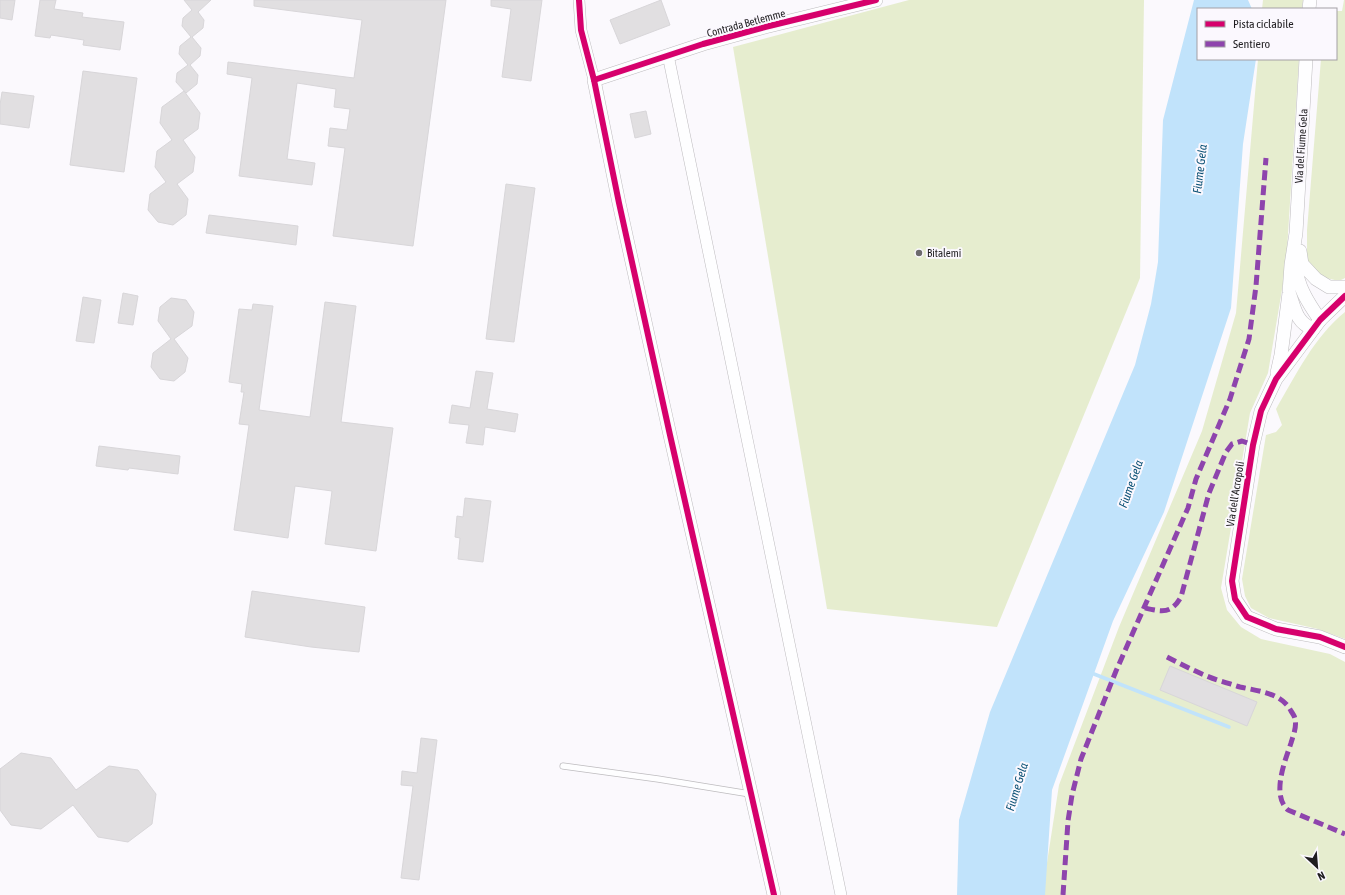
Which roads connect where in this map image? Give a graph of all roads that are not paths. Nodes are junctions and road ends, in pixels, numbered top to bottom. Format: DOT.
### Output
graph roads {
  1 [pos="580,0"];
  2 [pos="876,0"];
  3 [pos="668,55"];
  4 [pos="1306,60"];
  5 [pos="594,80"];
  6 [pos="1296,234"];
  7 [pos="1345,287"];
  8 [pos="1289,293"];
  9 [pos="1345,296"];
  10 [pos="1316,324"];
  11 [pos="1276,379"];
  12 [pos="1345,647"];
  13 [pos="563,766"];
  14 [pos="750,794"];
  15 [pos="774,895"];
  16 [pos="841,895"];
  1 -- 5 [label="street"];
  2 -- 3 [label="street, Contrada Betlemme"];
  3 -- 5 [label="street, Contrada Betlemme"];
  3 -- 16 [label="street"];
  4 -- 6 [label="street, Via del Fiume Gela"];
  5 -- 14 [label="street"];
  6 -- 7 [label="street"];
  6 -- 8 [label="street"];
  6 -- 10 [label="street"];
  8 -- 10 [label="street"];
  8 -- 11 [label="street"];
  9 -- 10 [label="street, Via dell'Acropoli"];
  10 -- 11 [label="street, Via dell'Acropoli"];
  11 -- 12 [label="street, Via dell'Acropoli"];
  13 -- 14 [label="lane"];
  14 -- 15 [label="street"];
}
